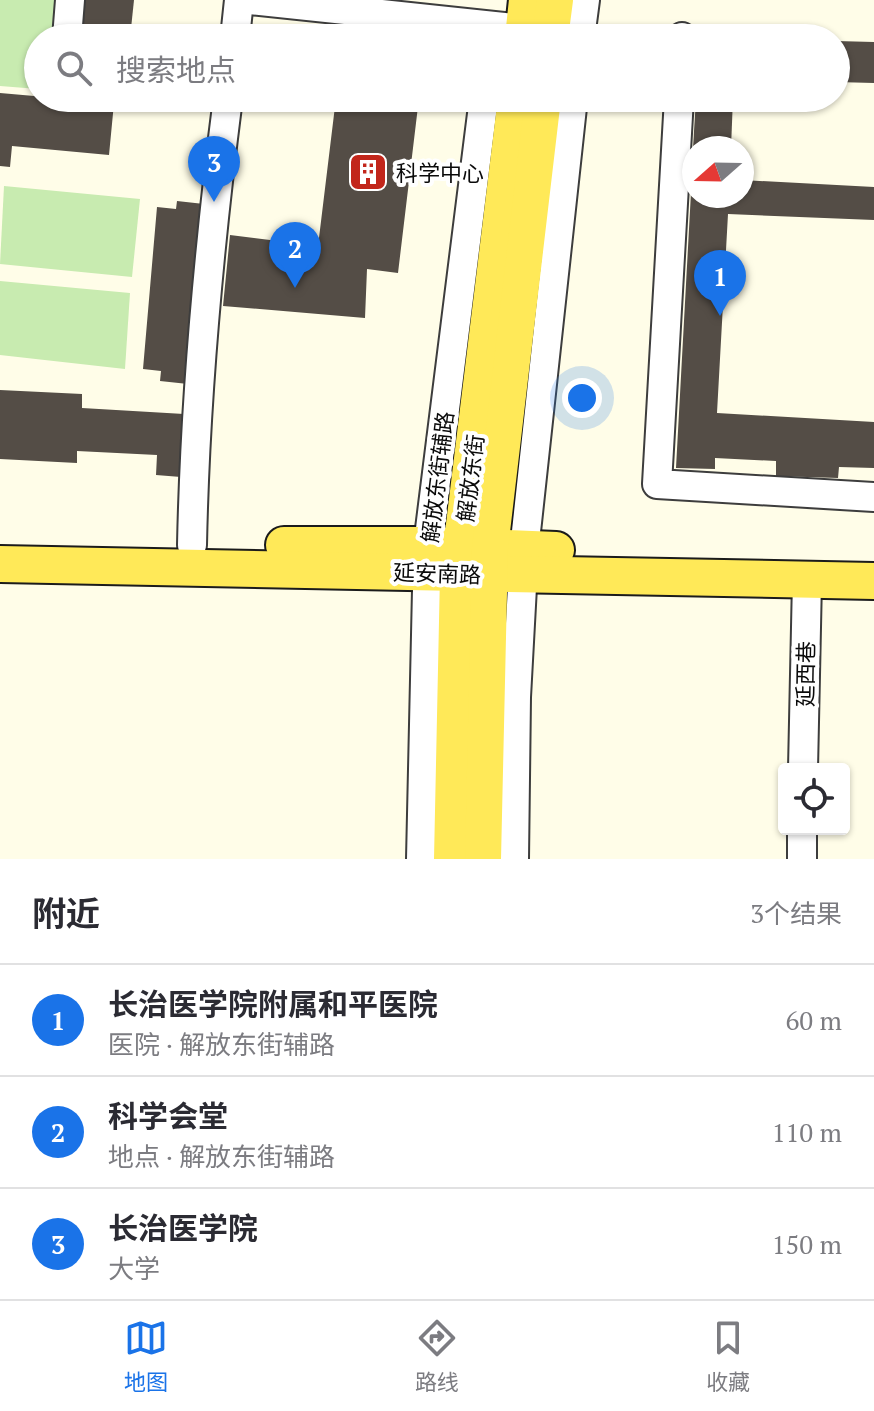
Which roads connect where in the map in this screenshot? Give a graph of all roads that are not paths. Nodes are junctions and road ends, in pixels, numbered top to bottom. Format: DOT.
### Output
graph roads {
  1 [pos="70,0"];
  2 [pos="239,0"];
  3 [pos="249,0"];
  4 [pos="555,0"];
  5 [pos="585,0"];
  6 [pos="403,8"];
  7 [pos="68,24"];
  8 [pos="236,24"];
  9 [pos="515,24"];
  10 [pos="582,24"];
  11 [pos="226,112"];
  12 [pos="484,112"];
  13 [pos="515,112"];
  14 [pos="541,112"];
  15 [pos="570,112"];
  16 [pos="678,112"];
  17 [pos="874,497"];
  18 [pos="0,542"];
  19 [pos="192,545"];
  20 [pos="874,557"];
  21 [pos="475,561"];
  22 [pos="0,564"];
  23 [pos="807,580"];
  24 [pos="874,581"];
  25 [pos="803,763"];
  26 [pos="802,835"];
  27 [pos="421,859"];
  28 [pos="452,859"];
  29 [pos="483,859"];
  30 [pos="514,859"];
  31 [pos="802,859"];
  1 -- 7 [label="street"];
  2 -- 8 [label="street"];
  3 -- 6 [label="street"];
  4 -- 9 [label="main road"];
  5 -- 10 [label="street"];
  6 -- 9 [label="street"];
  11 -- 19 [label="street"];
  12 -- 21 [label="street, 解放东街辅路"];
  13 -- 21 [label="main road, 解放东街"];
  14 -- 21 [label="main road, 解放东街"];
  15 -- 21 [label="street, 解放东街辅路"];
  16 -- 17 [label="street"];
  18 -- 19 [label="main road, 延安南路"];
  19 -- 21 [label="main road, 延安南路"];
  20 -- 21 [label="main road, 延安南路"];
  21 -- 22 [label="main road, 延安南路"];
  21 -- 23 [label="main road, 延安南路"];
  21 -- 27 [label="street, 解放东街辅路"];
  21 -- 28 [label="main road, 解放东街"];
  21 -- 29 [label="main road, 解放东街"];
  21 -- 30 [label="street, 解放东街辅路"];
  23 -- 24 [label="main road, 延安南路"];
  23 -- 25 [label="street, 延西巷"];
  26 -- 31 [label="street"];
}
